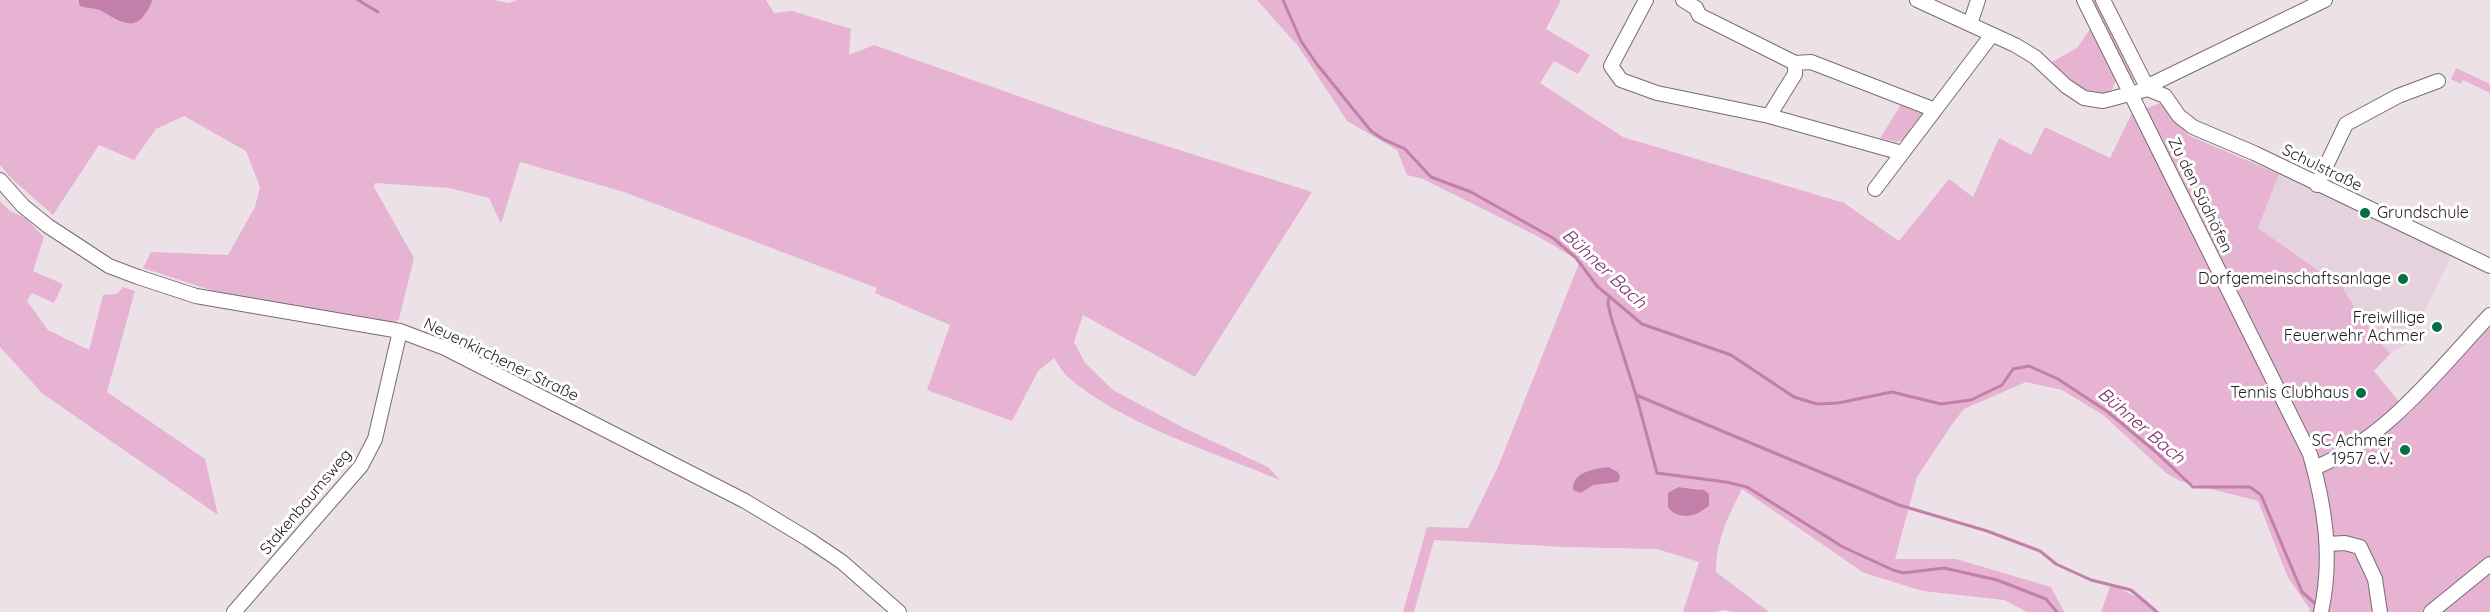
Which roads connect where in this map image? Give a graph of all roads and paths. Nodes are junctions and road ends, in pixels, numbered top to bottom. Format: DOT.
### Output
graph roads {
  1 [pos="1646,0"];
  2 [pos="1683,0"];
  3 [pos="1917,0"];
  4 [pos="1978,0"];
  5 [pos="2084,0"];
  6 [pos="2103,0"];
  7 [pos="2325,0"];
  8 [pos="1970,24"];
  9 [pos="1991,36"];
  10 [pos="1795,63"];
  11 [pos="2438,81"];
  12 [pos="2148,89"];
  13 [pos="2132,95"];
  14 [pos="1935,110"];
  15 [pos="1769,116"];
  16 [pos="1902,153"];
  17 [pos="0,180"];
  18 [pos="2318,185"];
  19 [pos="1875,189"];
  20 [pos="2490,266"];
  21 [pos="2490,315"];
  22 [pos="400,331"];
  23 [pos="2314,468"];
  24 [pos="2327,544"];
  25 [pos="2490,564"];
  26 [pos="2322,609"];
  27 [pos="234,612"];
  28 [pos="898,612"];
  29 [pos="2380,612"];
  30 [pos="2431,612"];
  1 -- 15 [label="street"];
  2 -- 10 [label="street"];
  3 -- 8 [label="street"];
  4 -- 8 [label="street"];
  5 -- 13 [label="street, Zu den Südhöfen"];
  6 -- 12 [label="street"];
  7 -- 12 [label="street"];
  8 -- 9 [label="street"];
  9 -- 13 [label="street"];
  9 -- 14 [label="street"];
  10 -- 14 [label="street"];
  10 -- 15 [label="street"];
  11 -- 18 [label="street"];
  12 -- 13 [label="street"];
  12 -- 18 [label="street, Schulstraße"];
  13 -- 23 [label="street, Zu den Südhöfen"];
  14 -- 16 [label="street"];
  15 -- 16 [label="street"];
  16 -- 19 [label="street"];
  17 -- 22 [label="street, Neuenkirchener Straße"];
  18 -- 20 [label="street, Schulstraße"];
  21 -- 23 [label="street"];
  22 -- 27 [label="street, Stakenbaumsweg"];
  22 -- 28 [label="street, Neuenkirchener Straße"];
  23 -- 24 [label="street, Zu den Südhöfen"];
  24 -- 26 [label="street, Zu den Südhöfen"];
  24 -- 29 [label="street"];
  25 -- 30 [label="street"];
}
